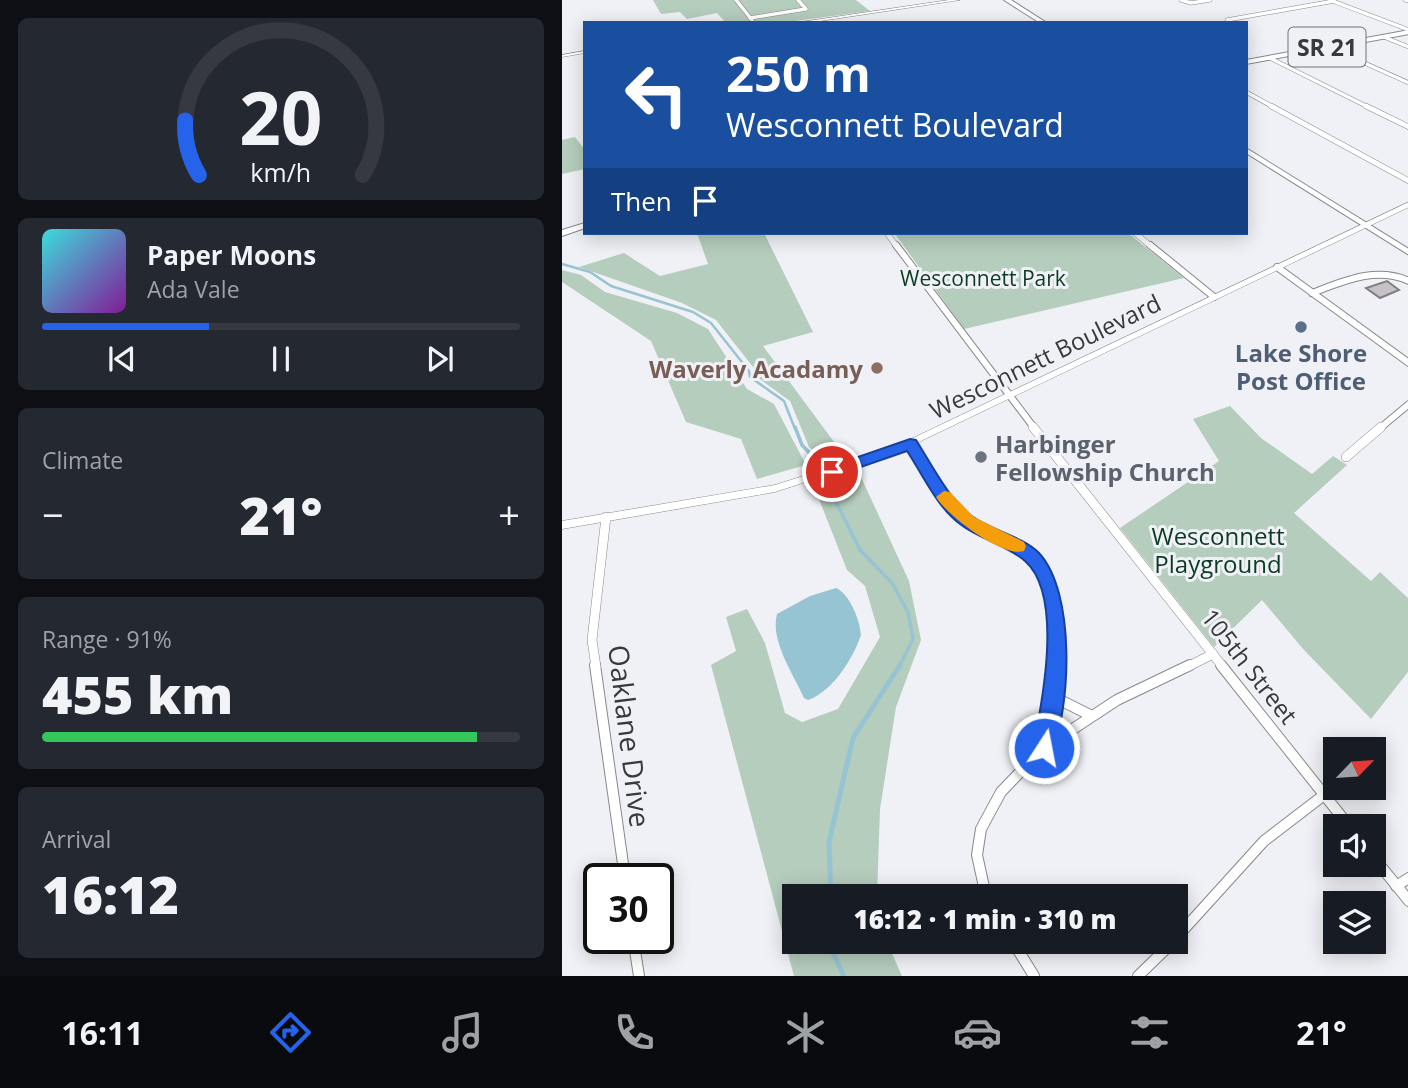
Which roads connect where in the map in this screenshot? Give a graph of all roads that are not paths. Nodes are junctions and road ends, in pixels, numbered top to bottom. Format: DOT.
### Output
graph roads {
  1 [pos="736,0"];
  2 [pos="798,0"];
  3 [pos="958,0"];
  4 [pos="1007,0"];
  5 [pos="1181,0"];
  6 [pos="1210,0"];
  7 [pos="1332,1"];
  8 [pos="835,17"];
  9 [pos="750,18"];
  10 [pos="1227,20"];
  11 [pos="752,21"];
  12 [pos="809,21"];
  13 [pos="838,21"];
  14 [pos="1041,21"];
  15 [pos="1408,31"];
  16 [pos="1384,37"];
  17 [pos="1329,47"];
  18 [pos="1408,47"];
  19 [pos="583,52"];
  20 [pos="562,55"];
  21 [pos="1270,58"];
  22 [pos="1248,62"];
  23 [pos="1408,83"];
  24 [pos="1248,93"];
  25 [pos="1408,127"];
  26 [pos="1248,151"];
  27 [pos="1408,181"];
  28 [pos="1408,204"];
  29 [pos="583,220"];
  30 [pos="1364,224"];
  31 [pos="562,226"];
  32 [pos="583,226"];
  33 [pos="562,233"];
  34 [pos="888,235"];
  35 [pos="1137,235"];
  36 [pos="1408,253"];
  37 [pos="1277,267"];
  38 [pos="1408,281"];
  39 [pos="1312,293"];
  40 [pos="1214,297"];
  41 [pos="1408,363"];
  42 [pos="1009,397"];
  43 [pos="1408,404"];
  44 [pos="910,444"];
  45 [pos="1346,457"];
  46 [pos="606,517"];
  47 [pos="562,525"];
  48 [pos="1213,653"];
  49 [pos="1054,696"];
  50 [pos="1090,715"];
  51 [pos="1044,748"];
  52 [pos="1323,794"];
  53 [pos="1323,796"];
  54 [pos="1328,800"];
  55 [pos="1339,814"];
  56 [pos="623,863"];
  57 [pos="1386,873"];
  58 [pos="1408,878"];
  59 [pos="981,884"];
  60 [pos="1396,886"];
  61 [pos="1408,901"];
  62 [pos="1188,926"];
  63 [pos="636,954"];
  64 [pos="1020,954"];
  65 [pos="1161,954"];
  66 [pos="639,976"];
  67 [pos="1034,976"];
  68 [pos="1138,976"];
  1 -- 9 [label="street"];
  2 -- 9 [label="street"];
  3 -- 8 [label="street"];
  4 -- 14 [label="main road"];
  5 -- 6 [label="street"];
  7 -- 10 [label="street"];
  7 -- 15 [label="street"];
  8 -- 12 [label="street"];
  8 -- 13 [label="street"];
  9 -- 11 [label="street"];
  15 -- 16 [label="main road, SR 21"];
  16 -- 17 [label="main road, SR 21"];
  16 -- 18 [label="street"];
  17 -- 21 [label="main road, SR 21"];
  17 -- 23 [label="street"];
  19 -- 20 [label="street"];
  21 -- 22 [label="main road, SR 21"];
  21 -- 25 [label="street"];
  24 -- 27 [label="street"];
  26 -- 30 [label="main road"];
  28 -- 30 [label="street, Wesconnett Boulevard"];
  29 -- 31 [label="main road"];
  30 -- 36 [label="main road"];
  30 -- 37 [label="street, Wesconnett Boulevard"];
  32 -- 33 [label="main road"];
  34 -- 42 [label="street, 105th Street"];
  35 -- 40 [label="street"];
  37 -- 39 [label="street"];
  37 -- 40 [label="street, Wesconnett Boulevard"];
  38 -- 39 [label="street"];
  39 -- 41 [label="street"];
  40 -- 42 [label="street, Wesconnett Boulevard"];
  42 -- 44 [label="street, Wesconnett Boulevard"];
  42 -- 48 [label="street, 105th Street"];
  43 -- 45 [label="street"];
  44 -- 46 [label="street, Wesconnett Boulevard"];
  44 -- 49 [label="street"];
  46 -- 47 [label="street, Wesconnett Boulevard"];
  46 -- 56 [label="street, Oaklane Drive"];
  48 -- 50 [label="street"];
  48 -- 52 [label="street, 105th Street"];
  49 -- 50 [label="street"];
  49 -- 51 [label="street"];
  50 -- 51 [label="street"];
  51 -- 59 [label="street"];
  53 -- 62 [label="street"];
  54 -- 55 [label="street, 105th Street"];
  57 -- 60 [label="street"];
  58 -- 60 [label="street"];
  60 -- 61 [label="street"];
  63 -- 66 [label="street"];
  64 -- 67 [label="street"];
  65 -- 68 [label="street"];
}
